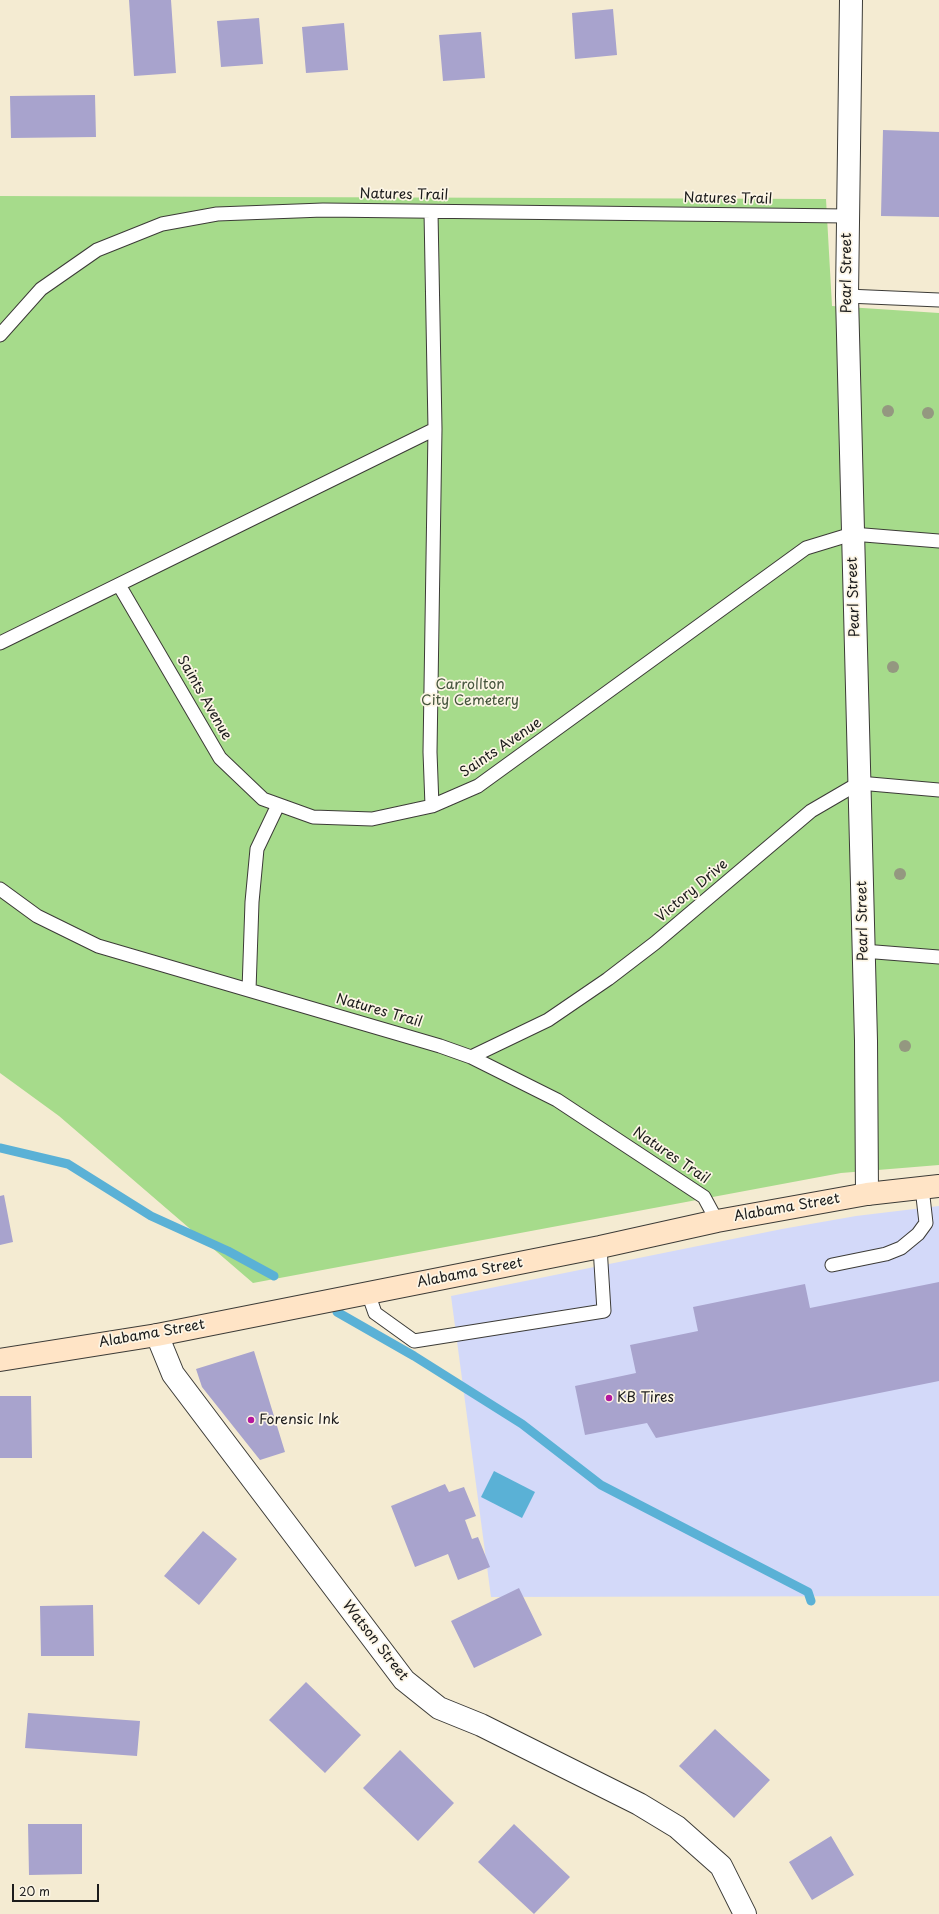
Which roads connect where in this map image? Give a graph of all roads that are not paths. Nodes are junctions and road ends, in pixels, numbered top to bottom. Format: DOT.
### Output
graph roads {
  1 [pos="851,0"];
  2 [pos="431,212"];
  3 [pos="847,216"];
  4 [pos="847,296"];
  5 [pos="939,300"];
  6 [pos="0,335"];
  7 [pos="435,429"];
  8 [pos="852,534"];
  9 [pos="939,541"];
  10 [pos="119,585"];
  11 [pos="0,644"];
  12 [pos="859,783"];
  13 [pos="939,790"];
  14 [pos="278,805"];
  15 [pos="432,806"];
  16 [pos="0,889"];
  17 [pos="863,951"];
  18 [pos="939,957"];
  19 [pos="249,990"];
  20 [pos="471,1057"];
  21 [pos="930,1187"];
  22 [pos="867,1194"];
  23 [pos="717,1221"];
  24 [pos="600,1247"];
  25 [pos="832,1265"];
  26 [pos="368,1292"];
  27 [pos="157,1335"];
  28 [pos="0,1360"];
  29 [pos="745,1914"];
  1 -- 3 [label="street, Pearl Street"];
  2 -- 3 [label="lane, Natures Trail"];
  2 -- 6 [label="lane, Natures Trail"];
  2 -- 7 [label="lane"];
  3 -- 4 [label="street, Pearl Street"];
  4 -- 5 [label="lane"];
  4 -- 8 [label="street, Pearl Street"];
  7 -- 10 [label="lane"];
  7 -- 15 [label="lane"];
  8 -- 9 [label="lane, Saints Avenue"];
  8 -- 12 [label="street, Pearl Street"];
  8 -- 15 [label="lane, Saints Avenue"];
  10 -- 11 [label="lane"];
  10 -- 14 [label="lane, Saints Avenue"];
  12 -- 13 [label="lane"];
  12 -- 17 [label="street, Pearl Street"];
  12 -- 20 [label="lane, Victory Drive"];
  14 -- 15 [label="lane, Saints Avenue"];
  14 -- 19 [label="lane"];
  16 -- 19 [label="lane, Natures Trail"];
  17 -- 18 [label="lane"];
  17 -- 22 [label="street, Pearl Street"];
  19 -- 20 [label="lane, Natures Trail"];
  20 -- 23 [label="lane, Natures Trail"];
  21 -- 22 [label="main road, Alabama Street"];
  21 -- 25 [label="lane"];
  22 -- 23 [label="main road, Alabama Street"];
  23 -- 24 [label="main road, Alabama Street"];
  24 -- 26 [label="main road, Alabama Street"];
  24 -- 26 [label="lane"];
  26 -- 27 [label="main road, Alabama Street"];
  27 -- 28 [label="main road, Alabama Street"];
  27 -- 29 [label="street, Watson Street"];
}
